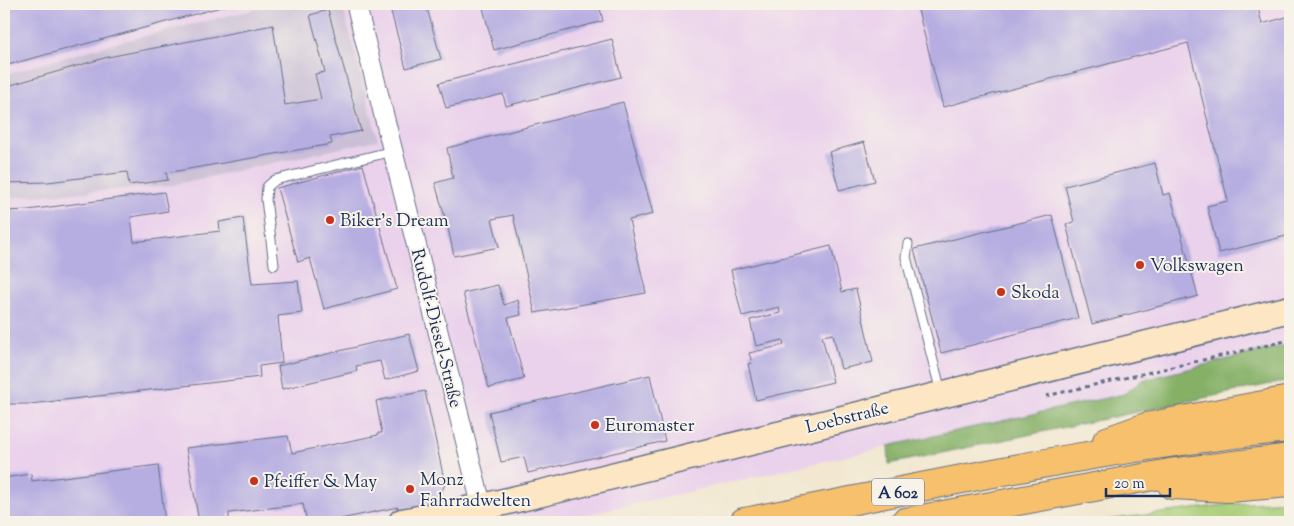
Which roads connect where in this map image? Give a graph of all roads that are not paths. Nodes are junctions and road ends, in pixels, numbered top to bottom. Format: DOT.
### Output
graph roads {
  1 [pos="356,4"];
  2 [pos="393,151"];
  3 [pos="908,244"];
  4 [pos="274,265"];
  5 [pos="1290,309"];
  6 [pos="942,394"];
  7 [pos="1290,400"];
  8 [pos="1290,428"];
  9 [pos="1290,458"];
  10 [pos="1052,462"];
  11 [pos="1123,482"];
  12 [pos="1290,483"];
  13 [pos="482,507"];
  14 [pos="402,522"];
  15 [pos="744,522"];
  16 [pos="905,522"];
  1 -- 2 [label="street, Rudolf-Diesel-Straße"];
  2 -- 4 [label="lane"];
  2 -- 13 [label="street, Rudolf-Diesel-Straße"];
  3 -- 6 [label="lane"];
  5 -- 6 [label="main road, Loebstraße"];
  6 -- 13 [label="main road, Loebstraße"];
  7 -- 10 [label="highway"];
  8 -- 10 [label="highway, A 602"];
  9 -- 11 [label="highway, A 602"];
  10 -- 15 [label="highway, A 602"];
  11 -- 12 [label="highway"];
  11 -- 16 [label="highway, A 602"];
  13 -- 14 [label="main road, Loebstraße"];
}
